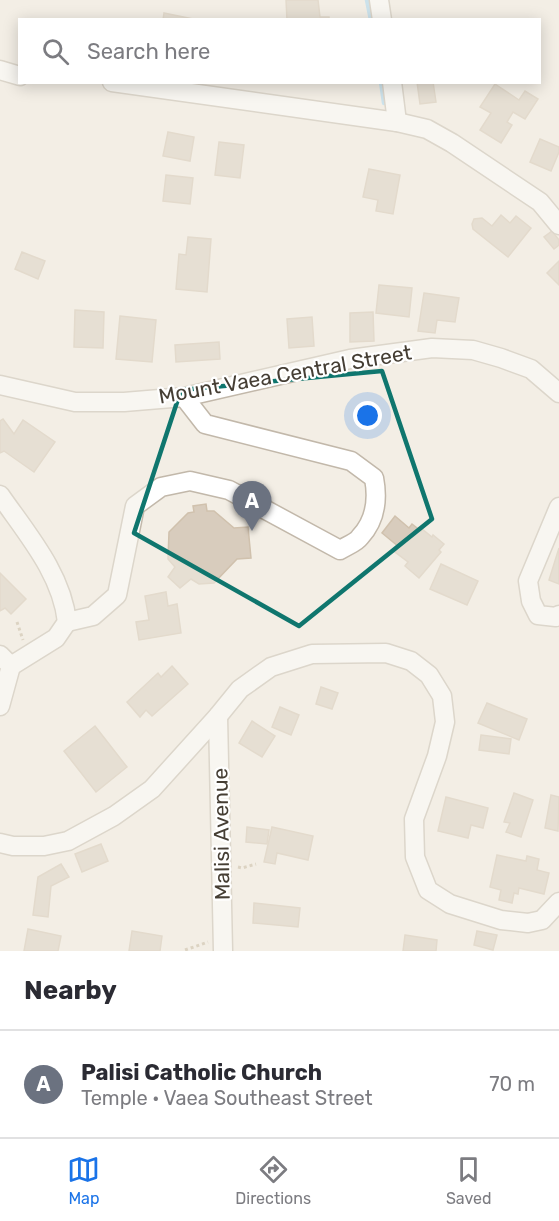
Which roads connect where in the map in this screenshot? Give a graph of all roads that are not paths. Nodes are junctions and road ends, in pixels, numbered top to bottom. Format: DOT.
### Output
graph roads {
  1 [pos="379,0"];
  2 [pos="382,18"];
  3 [pos="0,70"];
  4 [pos="18,75"];
  5 [pos="124,84"];
  6 [pos="392,84"];
  7 [pos="398,122"];
  8 [pos="559,225"];
  9 [pos="0,385"];
  10 [pos="559,393"];
  11 [pos="184,397"];
  12 [pos="0,495"];
  13 [pos="559,507"];
  14 [pos="559,615"];
  15 [pos="68,622"];
  16 [pos="6,661"];
  17 [pos="0,706"];
  18 [pos="218,716"];
  19 [pos="0,843"];
  20 [pos="559,902"];
  21 [pos="223,943"];
  1 -- 2 [label="street"];
  3 -- 4 [label="street"];
  5 -- 7 [label="street"];
  6 -- 7 [label="street"];
  7 -- 8 [label="street"];
  9 -- 11 [label="street, Mount Vaea Central Street"];
  10 -- 11 [label="street, Mount Vaea Central Street"];
  11 -- 15 [label="street"];
  12 -- 15 [label="street"];
  13 -- 14 [label="street"];
  15 -- 16 [label="street"];
  16 -- 17 [label="street"];
  18 -- 19 [label="street"];
  18 -- 20 [label="street"];
  18 -- 21 [label="street, Malisi Avenue"];
}
